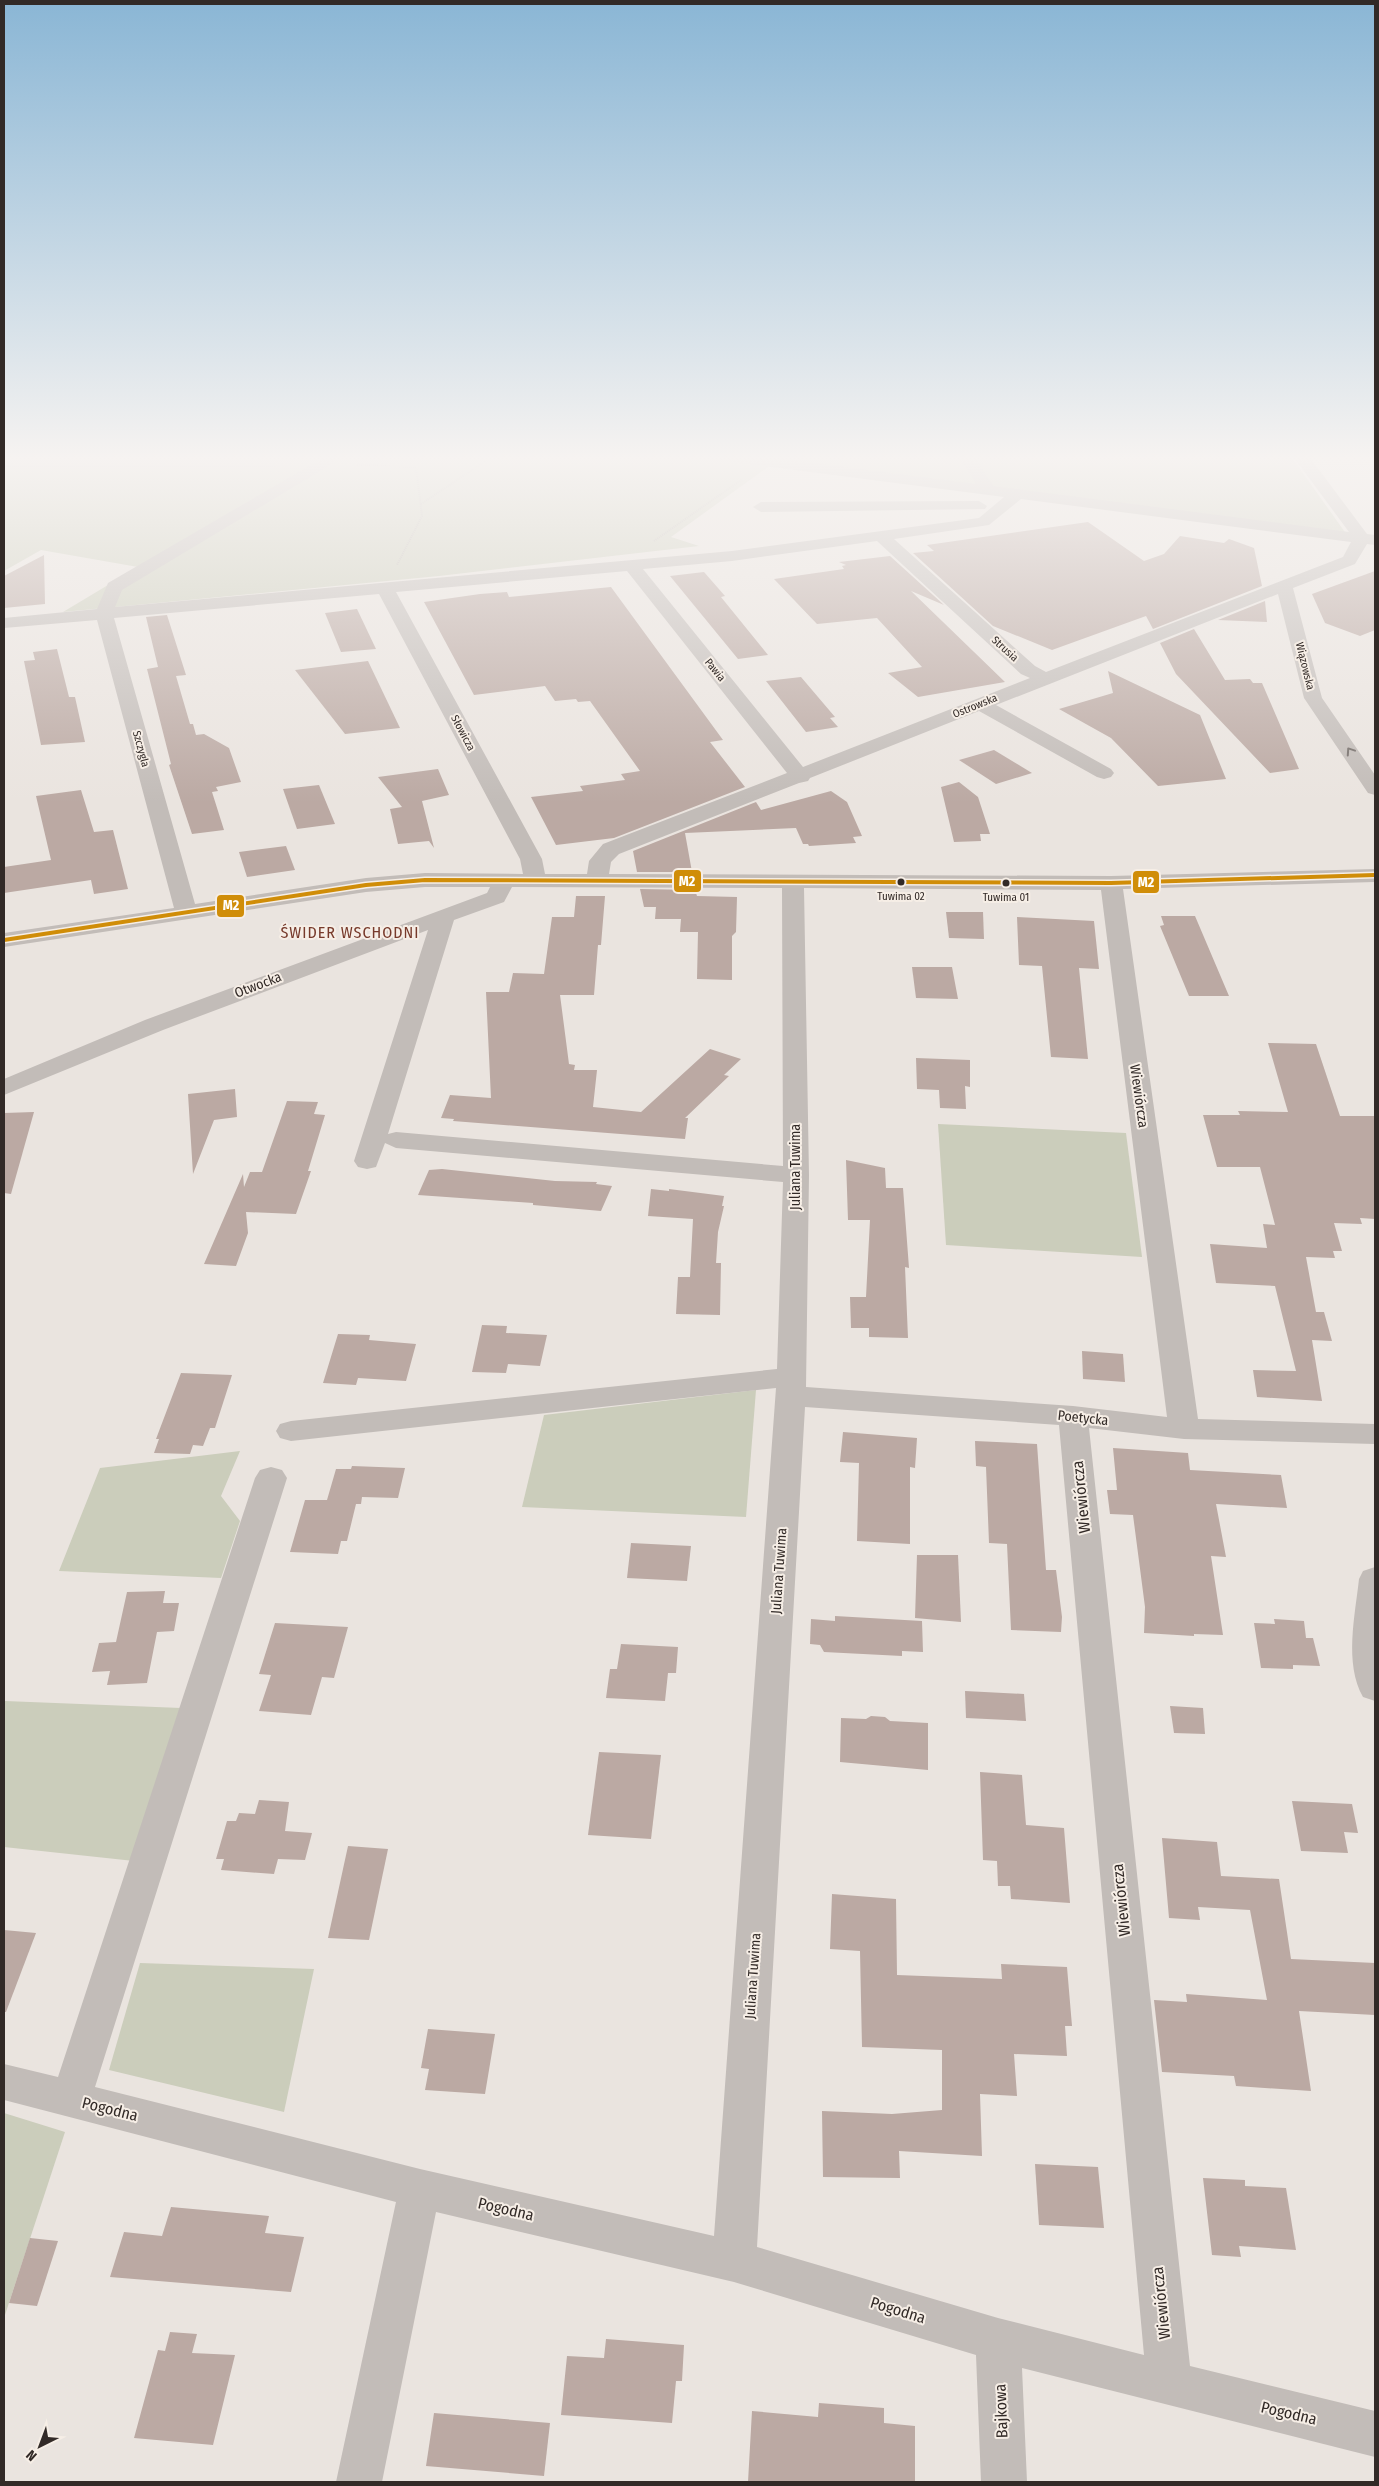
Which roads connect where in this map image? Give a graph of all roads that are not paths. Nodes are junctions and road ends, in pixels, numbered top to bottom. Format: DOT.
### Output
graph roads {
  1 [pos="141,571"];
  2 [pos="558,571"];
  3 [pos="636,571"];
  4 [pos="919,571"];
  5 [pos="1319,571"];
  6 [pos="1284,584"];
  7 [pos="385,588"];
  8 [pos="104,614"];
  9 [pos="4,623"];
  10 [pos="1044,678"];
  11 [pos="980,704"];
  12 [pos="1104,773"];
  13 [pos="801,776"];
  14 [pos="1375,789"];
  15 [pos="1375,876"];
  16 [pos="449,879"];
  17 [pos="505,880"];
  18 [pos="535,880"];
  19 [pos="597,880"];
  20 [pos="793,881"];
  21 [pos="1110,883"];
  22 [pos="186,912"];
  23 [pos="447,915"];
  24 [pos="4,940"];
  25 [pos="4,1088"];
  26 [pos="396,1140"];
  27 [pos="367,1160"];
  28 [pos="796,1175"];
  29 [pos="791,1387"];
  30 [pos="1073,1416"];
  31 [pos="1184,1429"];
  32 [pos="291,1431"];
  33 [pos="1375,1434"];
  34 [pos="271,1478"];
  35 [pos="1375,1579"];
  36 [pos="1375,1688"];
  37 [pos="4,2082"];
  38 [pos="70,2099"];
  39 [pos="420,2189"];
  40 [pos="734,2261"];
  41 [pos="998,2340"];
  42 [pos="1169,2384"];
  43 [pos="1375,2434"];
  44 [pos="359,2482"];
  45 [pos="1004,2482"];
  1 -- 8 [label="street"];
  2 -- 7 [label="street"];
  3 -- 13 [label="street, Pawia"];
  4 -- 10 [label="street, Strusia"];
  5 -- 6 [label="street, Ostrowska"];
  6 -- 10 [label="street, Ostrowska"];
  14 -- 6 [label="street, Wiązowska, one-way"];
  7 -- 8 [label="street"];
  7 -- 18 [label="street, Słowicza"];
  8 -- 9 [label="street"];
  8 -- 22 [label="street, Szczygla"];
  10 -- 11 [label="street, Ostrowska"];
  11 -- 12 [label="street"];
  11 -- 13 [label="street, Ostrowska"];
  13 -- 19 [label="street, Ostrowska"];
  15 -- 21 [label="street"];
  16 -- 17 [label="street"];
  16 -- 22 [label="street"];
  16 -- 23 [label="street"];
  17 -- 18 [label="street"];
  17 -- 23 [label="street, Otwocka"];
  18 -- 19 [label="street"];
  19 -- 20 [label="street"];
  20 -- 21 [label="street"];
  20 -- 28 [label="street, Juliana Tuwima"];
  21 -- 31 [label="street, Wiewiórcza"];
  22 -- 24 [label="street"];
  23 -- 25 [label="street, Otwocka"];
  23 -- 27 [label="street"];
  26 -- 28 [label="street"];
  28 -- 29 [label="street, Juliana Tuwima"];
  29 -- 30 [label="street, Poetycka"];
  29 -- 32 [label="street, Poetycka"];
  29 -- 40 [label="street, Juliana Tuwima"];
  30 -- 31 [label="street, Poetycka"];
  30 -- 42 [label="street, Wiewiórcza"];
  31 -- 33 [label="street, Poetycka"];
  34 -- 38 [label="street"];
  35 -- 36 [label="street"];
  37 -- 38 [label="street, Pogodna"];
  38 -- 39 [label="street, Pogodna"];
  39 -- 40 [label="street, Pogodna"];
  39 -- 44 [label="street"];
  40 -- 41 [label="street, Pogodna"];
  41 -- 42 [label="street, Pogodna"];
  41 -- 45 [label="street, Bajkowa"];
  42 -- 43 [label="street, Pogodna"];
}
